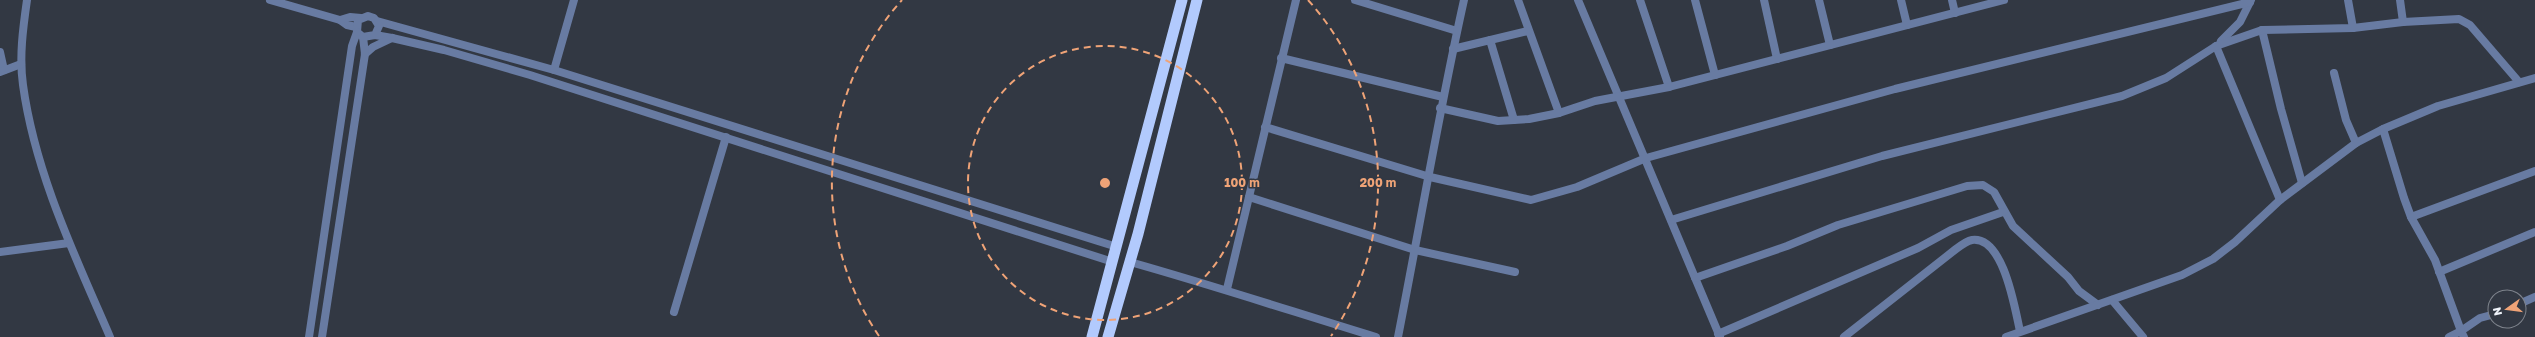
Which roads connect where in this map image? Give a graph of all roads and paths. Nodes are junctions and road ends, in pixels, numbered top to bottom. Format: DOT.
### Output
graph roads {
  1 [pos="27,0"];
  2 [pos="270,0"];
  3 [pos="574,0"];
  4 [pos="1182,0"];
  5 [pos="1197,0"];
  6 [pos="1296,0"];
  7 [pos="1355,0"];
  8 [pos="1464,0"];
  9 [pos="1518,0"];
  10 [pos="1578,0"];
  11 [pos="1640,0"];
  12 [pos="1695,0"];
  13 [pos="1764,0"];
  14 [pos="1819,0"];
  15 [pos="1901,0"];
  16 [pos="1952,0"];
  17 [pos="2003,0"];
  18 [pos="2348,0"];
  19 [pos="2400,0"];
  20 [pos="2251,1"];
  21 [pos="1955,13"];
  22 [pos="361,18"];
  23 [pos="340,20"];
  24 [pos="377,21"];
  25 [pos="2402,22"];
  26 [pos="1907,25"];
  27 [pos="2353,28"];
  28 [pos="2262,30"];
  29 [pos="1457,31"];
  30 [pos="1528,31"];
  31 [pos="359,32"];
  32 [pos="375,35"];
  33 [pos="392,38"];
  34 [pos="1490,40"];
  35 [pos="1830,45"];
  36 [pos="2216,46"];
  37 [pos="1453,49"];
  38 [pos="0,52"];
  39 [pos="365,54"];
  40 [pos="1281,58"];
  41 [pos="1777,59"];
  42 [pos="21,64"];
  43 [pos="554,70"];
  44 [pos="2,71"];
  45 [pos="2334,73"];
  46 [pos="1715,75"];
  47 [pos="2535,78"];
  48 [pos="2519,82"];
  49 [pos="1669,87"];
  50 [pos="1442,97"];
  51 [pos="1618,97"];
  52 [pos="1440,108"];
  53 [pos="1559,113"];
  54 [pos="1514,120"];
  55 [pos="1265,127"];
  56 [pos="2383,129"];
  57 [pos="726,137"];
  58 [pos="2356,143"];
  59 [pos="1646,158"];
  60 [pos="2535,171"];
  61 [pos="1430,178"];
  62 [pos="2302,183"];
  63 [pos="1249,197"];
  64 [pos="2280,200"];
  65 [pos="2004,212"];
  66 [pos="2411,217"];
  67 [pos="1671,220"];
  68 [pos="2535,232"];
  69 [pos="69,243"];
  70 [pos="1117,247"];
  71 [pos="1415,250"];
  72 [pos="0,252"];
  73 [pos="1113,262"];
  74 [pos="1130,262"];
  75 [pos="1515,272"];
  76 [pos="2439,272"];
  77 [pos="1695,278"];
  78 [pos="1227,289"];
  79 [pos="2112,300"];
  80 [pos="2098,305"];
  81 [pos="674,312"];
  82 [pos="2487,316"];
  83 [pos="2020,331"];
  84 [pos="2462,334"];
  85 [pos="1719,336"];
  86 [pos="110,337"];
  87 [pos="309,337"];
  88 [pos="322,337"];
  89 [pos="1092,337"];
  90 [pos="1108,337"];
  91 [pos="1376,337"];
  92 [pos="1398,337"];
  93 [pos="1844,337"];
  94 [pos="2006,337"];
  95 [pos="2143,337"];
  96 [pos="2449,337"];
  1 -- 42 [label="street"];
  2 -- 23 [label="street"];
  3 -- 43 [label="street"];
  4 -- 70 [label="highway"];
  5 -- 74 [label="highway"];
  6 -- 40 [label="street"];
  7 -- 29 [label="street"];
  8 -- 29 [label="street"];
  9 -- 30 [label="street"];
  10 -- 51 [label="street"];
  11 -- 49 [label="street"];
  12 -- 46 [label="street"];
  13 -- 41 [label="street"];
  14 -- 35 [label="street"];
  15 -- 26 [label="street"];
  16 -- 21 [label="street"];
  17 -- 21 [label="street"];
  18 -- 27 [label="street"];
  19 -- 25 [label="street"];
  20 -- 36 [label="street"];
  20 -- 59 [label="street"];
  21 -- 26 [label="street"];
  22 -- 23 [label="street"];
  22 -- 24 [label="street"];
  22 -- 31 [label="street"];
  23 -- 31 [label="street"];
  24 -- 32 [label="street"];
  24 -- 43 [label="street"];
  25 -- 27 [label="street"];
  25 -- 48 [label="street"];
  26 -- 35 [label="street"];
  27 -- 28 [label="street"];
  28 -- 36 [label="street"];
  28 -- 62 [label="street"];
  29 -- 37 [label="street"];
  30 -- 34 [label="street"];
  30 -- 53 [label="street"];
  31 -- 32 [label="street"];
  31 -- 39 [label="street"];
  31 -- 87 [label="street"];
  32 -- 33 [label="street"];
  33 -- 39 [label="street"];
  33 -- 57 [label="street"];
  34 -- 37 [label="street"];
  34 -- 54 [label="street"];
  35 -- 41 [label="street"];
  36 -- 64 [label="street"];
  36 -- 67 [label="street"];
  37 -- 50 [label="street"];
  38 -- 44 [label="street"];
  39 -- 88 [label="street"];
  40 -- 50 [label="street"];
  40 -- 55 [label="street"];
  41 -- 46 [label="street"];
  42 -- 44 [label="street"];
  42 -- 69 [label="street"];
  43 -- 70 [label="street"];
  45 -- 58 [label="street"];
  46 -- 49 [label="street"];
  47 -- 48 [label="street"];
  48 -- 56 [label="street"];
  49 -- 51 [label="street"];
  50 -- 52 [label="street"];
  51 -- 53 [label="street"];
  51 -- 59 [label="street"];
  52 -- 54 [label="street"];
  52 -- 61 [label="street"];
  53 -- 54 [label="street"];
  55 -- 61 [label="street"];
  55 -- 63 [label="street"];
  56 -- 58 [label="street"];
  56 -- 66 [label="street"];
  57 -- 73 [label="street"];
  57 -- 81 [label="street"];
  58 -- 62 [label="street"];
  59 -- 61 [label="street"];
  59 -- 67 [label="street"];
  60 -- 66 [label="street"];
  61 -- 71 [label="street"];
  62 -- 64 [label="street"];
  63 -- 71 [label="street"];
  63 -- 78 [label="street"];
  64 -- 79 [label="street"];
  65 -- 77 [label="street"];
  65 -- 80 [label="street"];
  65 -- 85 [label="street"];
  66 -- 76 [label="street"];
  67 -- 77 [label="street"];
  68 -- 76 [label="street"];
  69 -- 72 [label="street"];
  69 -- 86 [label="street"];
  70 -- 73 [label="highway"];
  71 -- 75 [label="street"];
  71 -- 92 [label="street"];
  73 -- 89 [label="highway"];
  74 -- 78 [label="street"];
  74 -- 90 [label="highway"];
  76 -- 84 [label="street"];
  77 -- 85 [label="street"];
  78 -- 91 [label="street"];
  79 -- 80 [label="street"];
  79 -- 95 [label="street"];
  80 -- 83 [label="street"];
  82 -- 84 [label="street"];
  83 -- 93 [label="street"];
  83 -- 94 [label="street"];
  84 -- 96 [label="street"];
}
